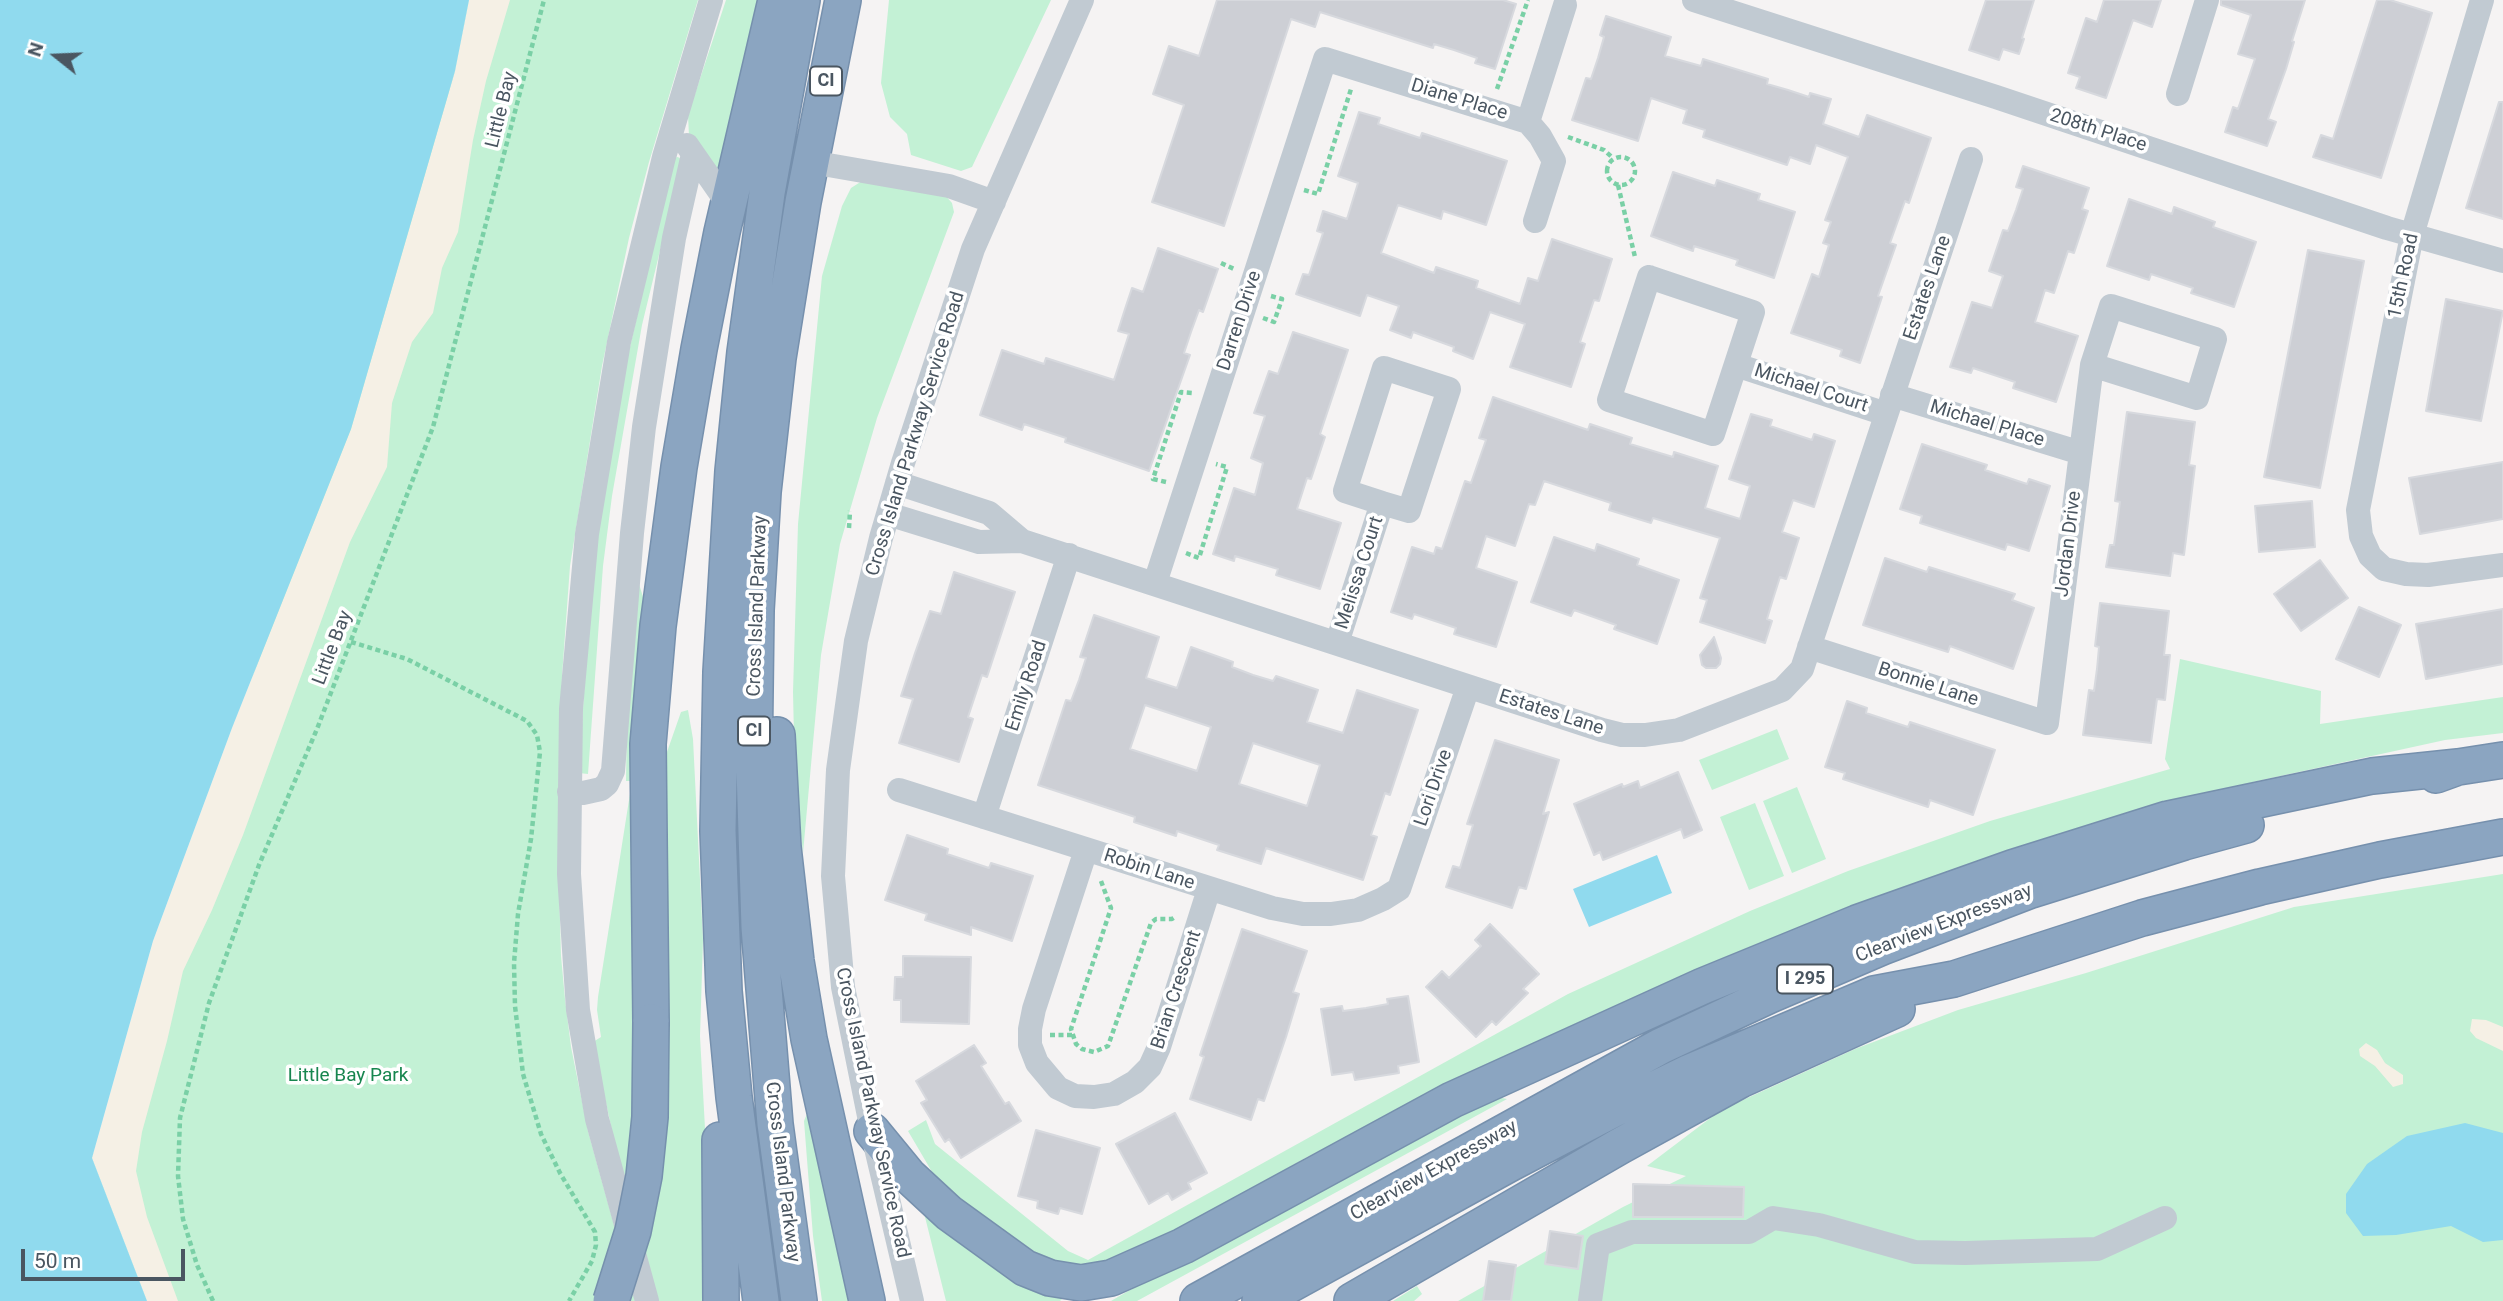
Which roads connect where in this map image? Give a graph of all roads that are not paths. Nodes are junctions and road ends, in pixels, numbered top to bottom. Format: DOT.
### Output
graph roads {
  1 [pos="711,0"];
  2 [pos="776,0"];
  3 [pos="803,0"];
  4 [pos="843,0"];
  5 [pos="1082,0"];
  6 [pos="1694,0"];
  7 [pos="2207,0"];
  8 [pos="2482,0"];
  9 [pos="1566,5"];
  10 [pos="1325,59"];
  11 [pos="2178,94"];
  12 [pos="1528,122"];
  13 [pos="673,124"];
  14 [pos="693,154"];
  15 [pos="1971,159"];
  16 [pos="811,162"];
  17 [pos="994,202"];
  18 [pos="728,204"];
  19 [pos="1535,221"];
  20 [pos="2412,235"];
  21 [pos="2503,261"];
  22 [pos="1736,365"];
  23 [pos="2092,365"];
  24 [pos="1889,404"];
  25 [pos="2081,453"];
  26 [pos="897,483"];
  27 [pos="1382,503"];
  28 [pos="888,514"];
  29 [pos="1023,541"];
  30 [pos="1069,555"];
  31 [pos="2503,565"];
  32 [pos="1155,583"];
  33 [pos="1337,643"];
  34 [pos="1810,647"];
  35 [pos="1468,687"];
  36 [pos="2047,723"];
  37 [pos="2503,760"];
  38 [pos="2458,767"];
  39 [pos="899,790"];
  40 [pos="569,792"];
  41 [pos="984,817"];
  42 [pos="2503,837"];
  43 [pos="1086,850"];
  44 [pos="1209,889"];
  45 [pos="1399,889"];
  46 [pos="720,912"];
  47 [pos="1954,979"];
  48 [pos="872,1131"];
  49 [pos="2165,1218"];
  50 [pos="1183,1246"];
  51 [pos="611,1301"];
  52 [pos="647,1301"];
  53 [pos="721,1301"];
  54 [pos="761,1301"];
  55 [pos="799,1301"];
  56 [pos="867,1301"];
  57 [pos="912,1301"];
  58 [pos="1096,1301"];
  59 [pos="1198,1301"];
  60 [pos="1260,1301"];
  61 [pos="1352,1301"];
  62 [pos="1590,1301"];
  1 -- 13 [label="street"];
  2 -- 18 [label="highway"];
  3 -- 46 [label="highway, Cross Island Parkway / CI"];
  4 -- 16 [label="highway, Cross Island Parkway / CI"];
  5 -- 17 [label="street, Cross Island Parkway Service Road"];
  6 -- 20 [label="street, 208th Place"];
  7 -- 11 [label="street"];
  8 -- 20 [label="street, 15th Road"];
  9 -- 12 [label="street"];
  10 -- 12 [label="street, Diane Place"];
  10 -- 32 [label="street, Darren Drive"];
  12 -- 19 [label="street, Diane Place"];
  13 -- 14 [label="street"];
  13 -- 40 [label="street"];
  14 -- 18 [label="street"];
  14 -- 40 [label="street"];
  15 -- 24 [label="street, Estates Lane"];
  16 -- 17 [label="street"];
  16 -- 55 [label="highway, Cross Island Parkway / CI"];
  16 -- 56 [label="highway"];
  17 -- 26 [label="street, Cross Island Parkway Service Road"];
  18 -- 51 [label="highway, bridge"];
  20 -- 21 [label="street, 208th Place"];
  20 -- 31 [label="street, 15th Road"];
  22 -- 22 [label="street, Michael Court"];
  22 -- 24 [label="street, Michael Court"];
  23 -- 23 [label="street, Jordan Drive"];
  23 -- 25 [label="street, Jordan Drive"];
  24 -- 25 [label="street, Michael Place"];
  24 -- 34 [label="street, Estates Lane"];
  25 -- 36 [label="street, Jordan Drive"];
  26 -- 28 [label="street, Cross Island Parkway Service Road"];
  26 -- 29 [label="street, Estates Lane"];
  27 -- 27 [label="street, Melissa Court"];
  27 -- 33 [label="street, Melissa Court"];
  28 -- 29 [label="street, Estates Lane"];
  28 -- 48 [label="street, Cross Island Parkway Service Road"];
  29 -- 30 [label="street, Estates Lane"];
  30 -- 32 [label="street, Estates Lane"];
  30 -- 41 [label="street, Emily Road"];
  32 -- 33 [label="street, Estates Lane"];
  33 -- 35 [label="street, Estates Lane"];
  34 -- 35 [label="street, Estates Lane"];
  34 -- 36 [label="street, Bonnie Lane"];
  35 -- 45 [label="street, Lori Drive"];
  37 -- 38 [label="highway, Clearview Expressway / I 295"];
  38 -- 50 [label="highway"];
  38 -- 59 [label="highway, Clearview Expressway / I 295"];
  39 -- 41 [label="street, Robin Lane"];
  40 -- 52 [label="street"];
  41 -- 43 [label="street, Robin Lane"];
  42 -- 47 [label="highway, Clearview Expressway / I 295"];
  43 -- 44 [label="street, Robin Lane"];
  43 -- 44 [label="street, Brian Crescent"];
  44 -- 45 [label="street, Robin Lane"];
  46 -- 53 [label="highway"];
  46 -- 54 [label="highway, Cross Island Parkway / CI"];
  47 -- 60 [label="highway, Clearview Expressway / I 295"];
  47 -- 61 [label="highway"];
  48 -- 50 [label="highway"];
  48 -- 57 [label="street, Cross Island Parkway Service Road"];
  49 -- 62 [label="street"];
  50 -- 58 [label="highway"];
}
